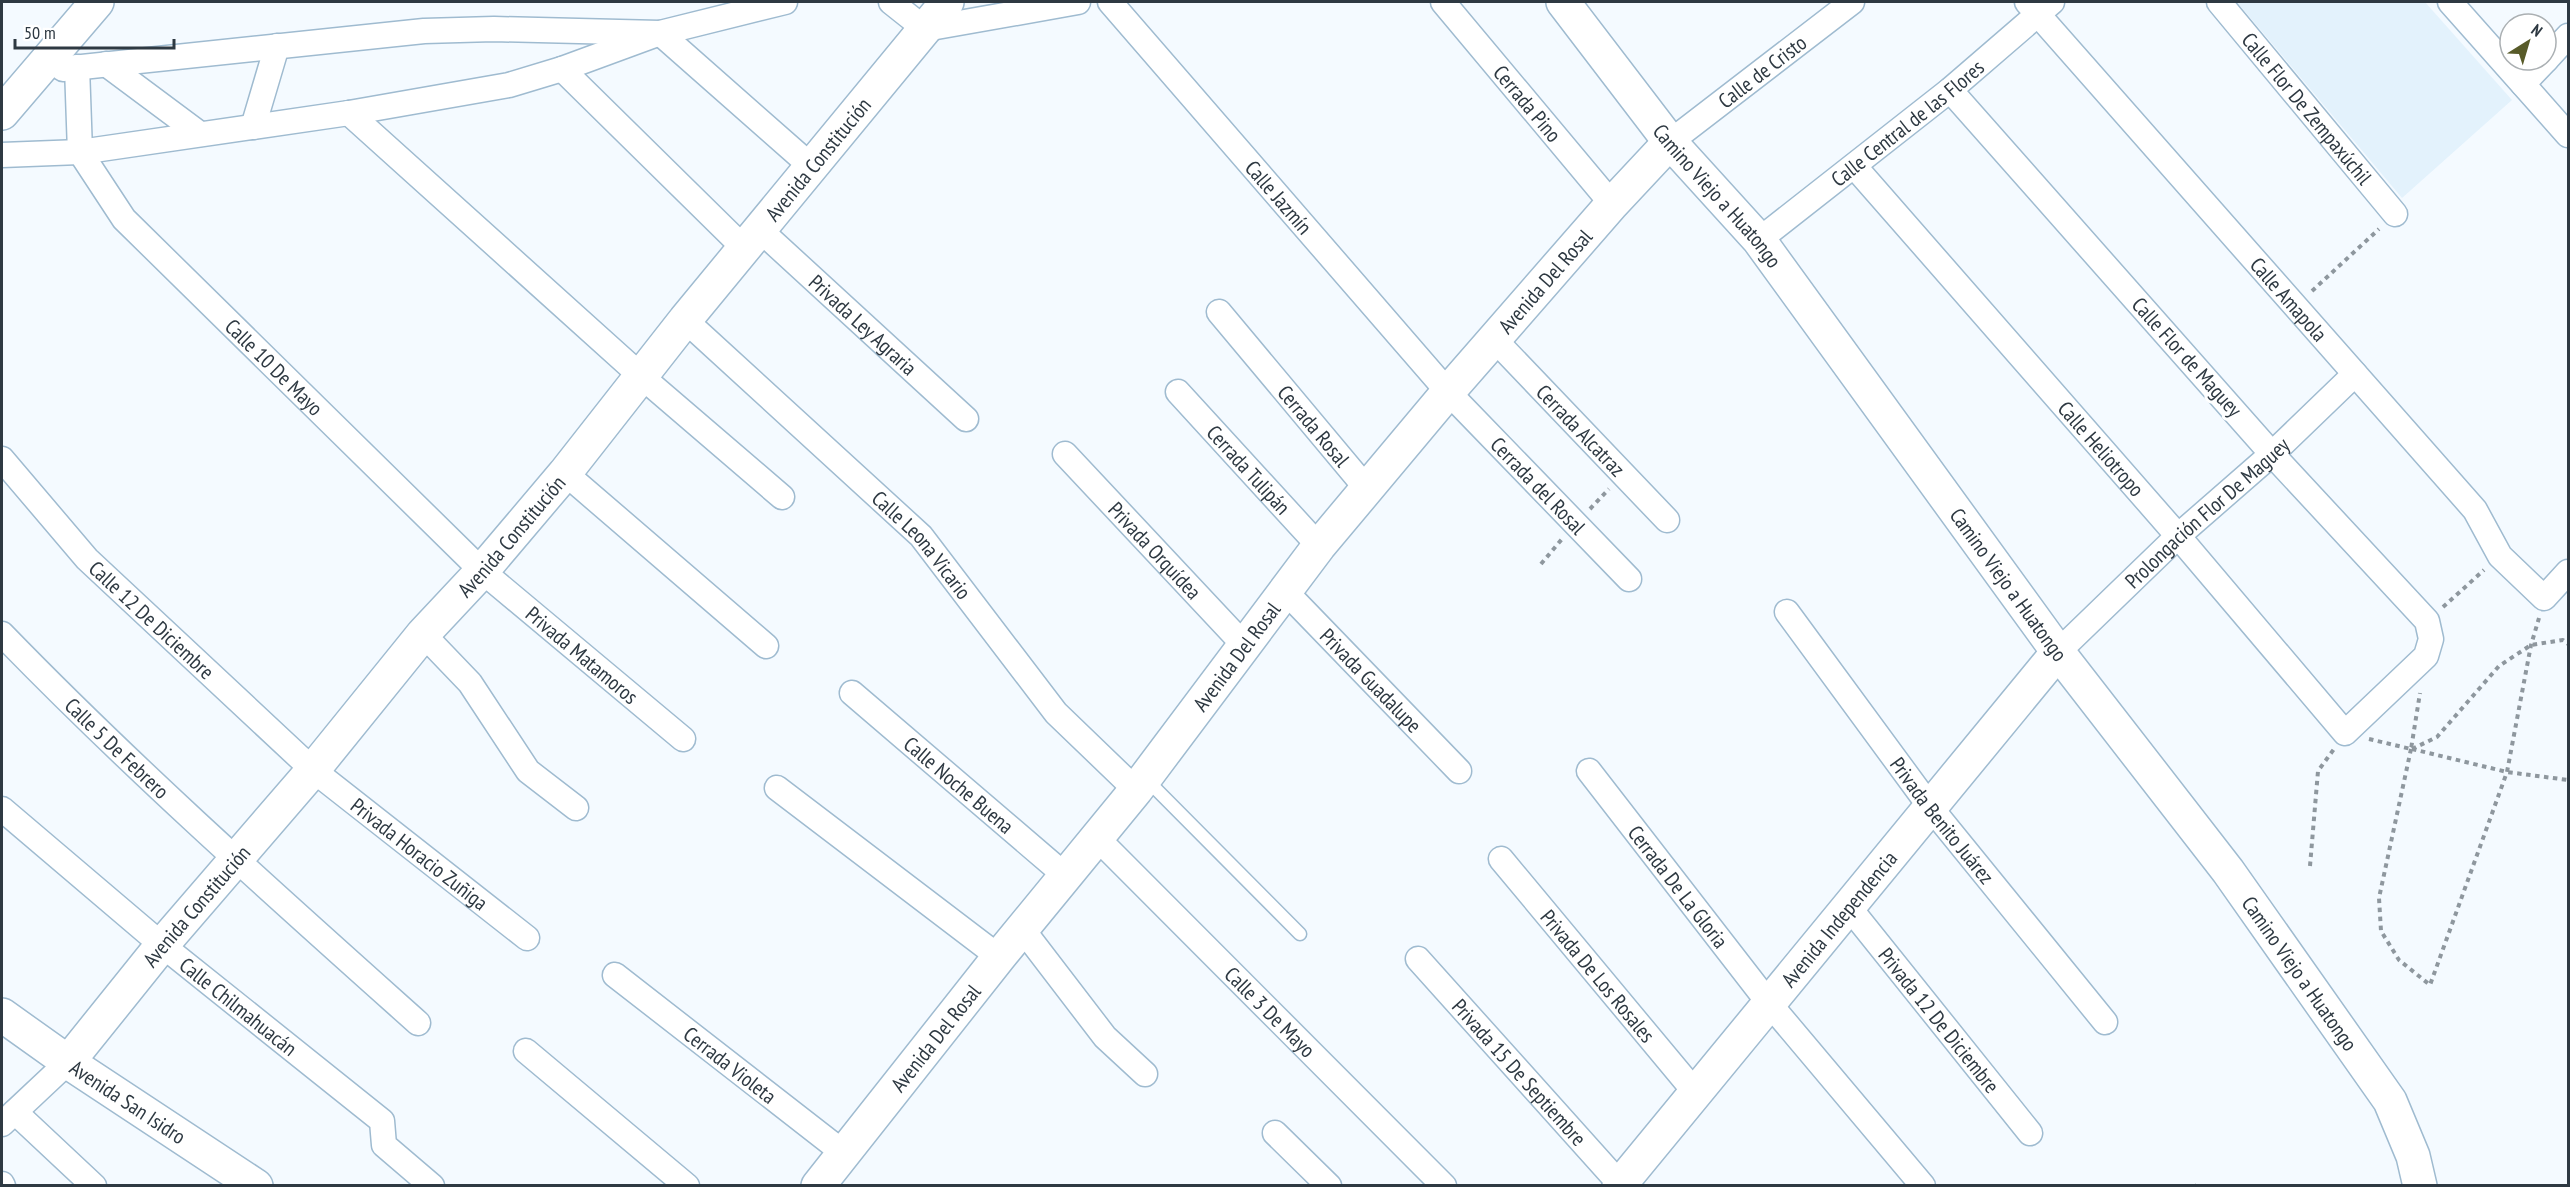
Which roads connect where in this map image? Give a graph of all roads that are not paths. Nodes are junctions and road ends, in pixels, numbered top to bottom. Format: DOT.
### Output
graph roads {
  1 [pos="97,2"];
  2 [pos="785,2"];
  3 [pos="891,2"];
  4 [pos="947,2"];
  5 [pos="1078,2"];
  6 [pos="1110,2"];
  7 [pos="1443,2"];
  8 [pos="1563,2"];
  9 [pos="1852,2"];
  10 [pos="2219,2"];
  11 [pos="2450,2"];
  12 [pos="2039,5"];
  13 [pos="924,29"];
  14 [pos="660,33"];
  15 [pos="277,46"];
  16 [pos="106,64"];
  17 [pos="77,67"];
  18 [pos="562,69"];
  19 [pos="37,71"];
  20 [pos="2534,72"];
  21 [pos="2523,84"];
  22 [pos="1950,90"];
  23 [pos="6,101"];
  24 [pos="349,113"];
  25 [pos="253,127"];
  26 [pos="200,134"];
  27 [pos="2568,135"];
  28 [pos="1670,142"];
  29 [pos="80,152"];
  30 [pos="2,155"];
  31 [pos="812,167"];
  32 [pos="1855,167"];
  33 [pos="1612,204"];
  34 [pos="2395,214"];
  35 [pos="753,239"];
  36 [pos="1759,240"];
  37 [pos="1219,312"];
  38 [pos="685,320"];
  39 [pos="1494,339"];
  40 [pos="2355,374"];
  41 [pos="641,376"];
  42 [pos="1178,392"];
  43 [pos="1448,392"];
  44 [pos="966,419"];
  45 [pos="1065,454"];
  46 [pos="2272,454"];
  47 [pos="2,459"];
  48 [pos="565,473"];
  49 [pos="1367,489"];
  50 [pos="782,497"];
  51 [pos="1667,520"];
  52 [pos="2178,536"];
  53 [pos="1319,546"];
  54 [pos="482,571"];
  55 [pos="2568,572"];
  56 [pos="1629,579"];
  57 [pos="1284,591"];
  58 [pos="1786,612"];
  59 [pos="2,634"];
  60 [pos="423,634"];
  61 [pos="765,646"];
  62 [pos="1245,646"];
  63 [pos="2058,652"];
  64 [pos="2426,656"];
  65 [pos="852,693"];
  66 [pos="683,739"];
  67 [pos="312,771"];
  68 [pos="1459,771"];
  69 [pos="1589,771"];
  70 [pos="1141,784"];
  71 [pos="777,788"];
  72 [pos="576,808"];
  73 [pos="1931,808"];
  74 [pos="2,809"];
  75 [pos="1098,839"];
  76 [pos="1501,859"];
  77 [pos="236,860"];
  78 [pos="1067,878"];
  79 [pos="1848,906"];
  80 [pos="1023,930"];
  81 [pos="1300,934"];
  82 [pos="527,939"];
  83 [pos="162,945"];
  84 [pos="999,957"];
  85 [pos="1418,959"];
  86 [pos="615,975"];
  87 [pos="1768,1002"];
  88 [pos="2,1015"];
  89 [pos="2105,1022"];
  90 [pos="418,1023"];
  91 [pos="526,1051"];
  92 [pos="68,1062"];
  93 [pos="1145,1074"];
  94 [pos="1695,1092"];
  95 [pos="8,1118"];
  96 [pos="1275,1133"];
  97 [pos="2030,1133"];
  98 [pos="845,1154"];
  99 [pos="1620,1184"];
  100 [pos="94,1185"];
  101 [pos="256,1185"];
  102 [pos="432,1185"];
  103 [pos="687,1185"];
  104 [pos="818,1185"];
  105 [pos="1329,1185"];
  106 [pos="1444,1185"];
  107 [pos="1923,1185"];
  108 [pos="2420,1185"];
  1 -- 19 [label="main road"];
  2 -- 14 [label="street"];
  3 -- 13 [label="street"];
  4 -- 13 [label="main road, Avenida Constitución"];
  5 -- 13 [label="street"];
  6 -- 43 [label="street, Calle Jazmín"];
  7 -- 33 [label="street, Cerrada Pino"];
  8 -- 28 [label="main road, Camino Viejo a Huatongo"];
  9 -- 28 [label="street, Calle de Cristo"];
  10 -- 34 [label="street, Calle Flor De Zempaxúchil"];
  11 -- 21 [label="street"];
  12 -- 22 [label="street, Calle Central de las Flores"];
  12 -- 40 [label="street, Calle Amapola"];
  13 -- 31 [label="main road, Avenida Constitución"];
  14 -- 15 [label="street"];
  14 -- 18 [label="street"];
  14 -- 31 [label="street"];
  15 -- 16 [label="street"];
  15 -- 25 [label="street"];
  16 -- 17 [label="street"];
  16 -- 26 [label="street"];
  17 -- 19 [label="street"];
  17 -- 29 [label="street"];
  18 -- 24 [label="street"];
  18 -- 35 [label="street, Privada Ley Agraria"];
  19 -- 23 [label="main road"];
  20 -- 21 [label="street"];
  21 -- 27 [label="street"];
  22 -- 32 [label="street, Calle Central de las Flores"];
  22 -- 46 [label="street, Calle Flor de Maguey"];
  24 -- 25 [label="street"];
  24 -- 41 [label="street"];
  25 -- 26 [label="street"];
  26 -- 29 [label="street"];
  28 -- 33 [label="main road, Avenida Del Rosal"];
  28 -- 36 [label="main road, Camino Viejo a Huatongo"];
  29 -- 30 [label="street"];
  29 -- 54 [label="street, Calle 10 De Mayo"];
  31 -- 35 [label="main road, Avenida Constitución"];
  32 -- 36 [label="street, Calle Central de las Flores"];
  32 -- 52 [label="street, Calle Heliotropo"];
  33 -- 39 [label="main road, Avenida Del Rosal"];
  35 -- 38 [label="main road, Avenida Constitución"];
  35 -- 44 [label="street, Privada Ley Agraria"];
  36 -- 63 [label="main road, Camino Viejo a Huatongo"];
  37 -- 49 [label="street, Cerrada Rosal"];
  38 -- 41 [label="main road, Avenida Constitución"];
  38 -- 70 [label="street, Calle Leona Vicario"];
  39 -- 43 [label="main road, Avenida Del Rosal"];
  39 -- 51 [label="street, Cerrada Alcatraz"];
  40 -- 46 [label="street, Prolongación Flor De Maguey"];
  40 -- 55 [label="street, Calle Amapola"];
  41 -- 48 [label="main road, Avenida Constitución"];
  41 -- 50 [label="street"];
  42 -- 53 [label="street, Cerrada Tulipán"];
  43 -- 49 [label="main road, Avenida Del Rosal"];
  43 -- 56 [label="street, Cerrada del Rosal"];
  45 -- 62 [label="street, Privada Orquídea"];
  46 -- 52 [label="street, Prolongación Flor De Maguey"];
  46 -- 64 [label="street, Calle Flor de Maguey"];
  47 -- 67 [label="street, Calle 12 De Diciembre"];
  48 -- 54 [label="main road, Avenida Constitución"];
  48 -- 61 [label="street"];
  49 -- 53 [label="main road, Avenida Del Rosal"];
  52 -- 63 [label="street, Prolongación Flor De Maguey"];
  52 -- 64 [label="street, Calle Heliotropo"];
  53 -- 57 [label="main road, Avenida Del Rosal"];
  54 -- 60 [label="main road, Avenida Constitución"];
  54 -- 66 [label="street, Privada Matamoros"];
  57 -- 62 [label="main road, Avenida Del Rosal"];
  57 -- 68 [label="street, Privada Guadalupe"];
  58 -- 73 [label="street, Privada Benito Juárez"];
  59 -- 77 [label="street, Calle 5 De Febrero"];
  60 -- 67 [label="main road, Avenida Constitución"];
  60 -- 72 [label="street"];
  62 -- 70 [label="main road, Avenida Del Rosal"];
  63 -- 73 [label="main road, Avenida Independencia"];
  63 -- 108 [label="main road, Camino Viejo a Huatongo"];
  65 -- 78 [label="street, Calle Noche Buena"];
  67 -- 77 [label="main road, Avenida Constitución"];
  67 -- 82 [label="street, Privada Horacio Zuñiga"];
  69 -- 87 [label="street, Cerrada De La Gloria"];
  70 -- 75 [label="main road, Avenida Del Rosal"];
  70 -- 81 [label="lane"];
  71 -- 84 [label="street"];
  73 -- 79 [label="main road, Avenida Independencia"];
  73 -- 89 [label="street, Privada Benito Juárez"];
  74 -- 83 [label="street, Calle Chilmahuacán"];
  75 -- 78 [label="main road, Avenida Del Rosal"];
  75 -- 106 [label="street, Calle 3 De Mayo"];
  76 -- 94 [label="street, Privada De Los Rosales"];
  77 -- 83 [label="main road, Avenida Constitución"];
  77 -- 90 [label="street, Calle 5 De Febrero"];
  78 -- 80 [label="main road, Avenida Del Rosal"];
  79 -- 87 [label="main road, Avenida Independencia"];
  79 -- 97 [label="street, Privada 12 De Diciembre"];
  80 -- 84 [label="main road, Avenida Del Rosal"];
  80 -- 93 [label="street"];
  83 -- 92 [label="main road, Avenida Constitución"];
  83 -- 102 [label="street, Calle Chilmahuacán"];
  84 -- 98 [label="main road, Avenida Del Rosal"];
  85 -- 99 [label="street, Privada 15 De Septiembre"];
  86 -- 98 [label="street, Cerrada Violeta"];
  87 -- 94 [label="main road, Avenida Independencia"];
  87 -- 107 [label="street, Cerrada De La Gloria"];
  88 -- 92 [label="main road, Avenida San Isidro"];
  91 -- 103 [label="street"];
  92 -- 95 [label="street"];
  92 -- 101 [label="main road, Avenida San Isidro"];
  94 -- 99 [label="main road, Avenida Independencia"];
  95 -- 100 [label="street"];
  96 -- 105 [label="street"];
  98 -- 104 [label="main road, Avenida Del Rosal"];
}
